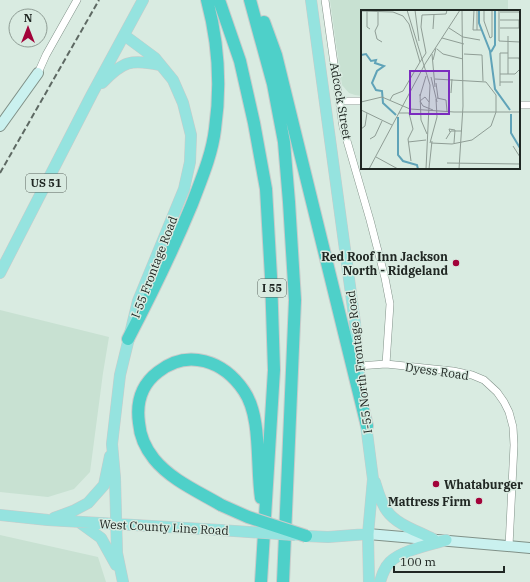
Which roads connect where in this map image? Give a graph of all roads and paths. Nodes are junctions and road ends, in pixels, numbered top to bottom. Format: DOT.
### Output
graph roads {
  1 [pos="76,0"];
  2 [pos="143,0"];
  3 [pos="207,0"];
  4 [pos="219,0"];
  5 [pos="250,0"];
  6 [pos="256,0"];
  7 [pos="312,0"];
  8 [pos="325,0"];
  9 [pos="124,34"];
  10 [pos="160,65"];
  11 [pos="38,73"];
  12 [pos="92,94"];
  13 [pos="340,101"];
  14 [pos="361,101"];
  15 [pos="0,126"];
  16 [pos="0,273"];
  17 [pos="128,339"];
  18 [pos="386,364"];
  19 [pos="358,366"];
  20 [pos="367,426"];
  21 [pos="112,444"];
  22 [pos="373,479"];
  23 [pos="0,515"];
  24 [pos="265,516"];
  25 [pos="48,520"];
  26 [pos="79,522"];
  27 [pos="117,524"];
  28 [pos="368,534"];
  29 [pos="306,536"];
  30 [pos="433,539"];
  31 [pos="446,540"];
  32 [pos="509,546"];
  33 [pos="530,548"];
  34 [pos="122,579"];
  35 [pos="261,582"];
  36 [pos="283,582"];
  37 [pos="369,582"];
  38 [pos="380,582"];
  1 -- 11 [label="street"];
  2 -- 9 [label="main road, US 51"];
  3 -- 17 [label="highway"];
  4 -- 24 [label="highway, I 55"];
  5 -- 36 [label="highway, I 55"];
  6 -- 20 [label="highway"];
  7 -- 19 [label="main road, I-55 North Frontage Road"];
  8 -- 13 [label="street, Adcock Street"];
  9 -- 10 [label="main road, I-55 Frontage Road"];
  9 -- 12 [label="main road, US 51"];
  10 -- 12 [label="main road"];
  10 -- 17 [label="main road, I-55 Frontage Road"];
  11 -- 15 [label="main road"];
  12 -- 16 [label="main road, US 51"];
  13 -- 14 [label="street"];
  13 -- 18 [label="street, Adcock Street"];
  17 -- 21 [label="main road, I-55 Frontage Road"];
  18 -- 19 [label="street, Dyess Road"];
  18 -- 32 [label="street, Dyess Road"];
  19 -- 20 [label="main road, I-55 North Frontage Road"];
  20 -- 22 [label="main road, I-55 North Frontage Road"];
  21 -- 25 [label="main road"];
  21 -- 27 [label="main road, I-55 Frontage Road"];
  22 -- 28 [label="main road, I-55 North Frontage Road"];
  22 -- 30 [label="main road"];
  23 -- 25 [label="main road, West County Line Road"];
  24 -- 29 [label="highway, bridge"];
  24 -- 35 [label="highway, I 55"];
  25 -- 26 [label="main road, West County Line Road"];
  26 -- 27 [label="main road, West County Line Road"];
  26 -- 34 [label="main road"];
  27 -- 29 [label="main road, West County Line Road, bridge"];
  27 -- 34 [label="main road, I-55 Frontage Road"];
  28 -- 29 [label="main road, West County Line Road"];
  28 -- 30 [label="main road"];
  28 -- 37 [label="main road, I-55 North Frontage Road"];
  30 -- 31 [label="main road"];
  31 -- 32 [label="main road"];
  31 -- 38 [label="main road"];
  32 -- 33 [label="main road"];
}
